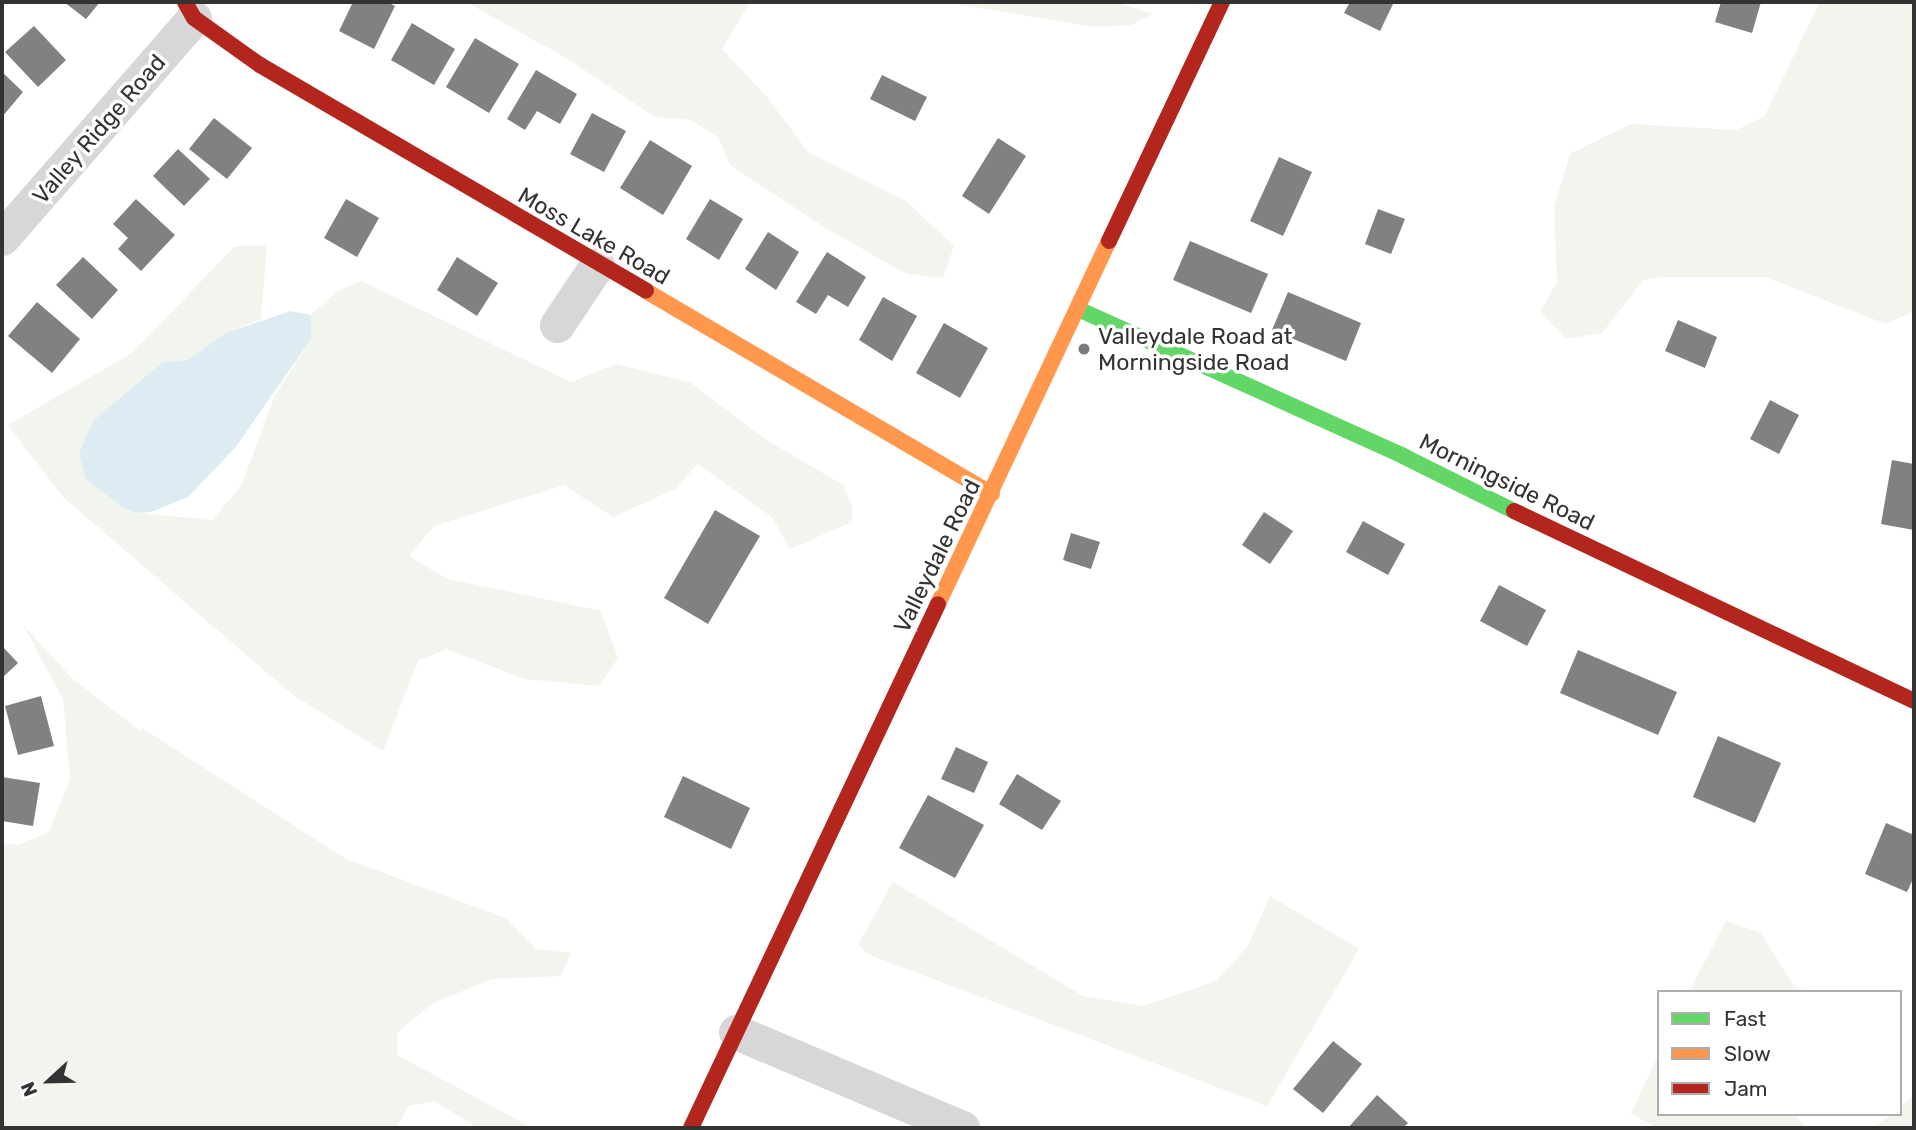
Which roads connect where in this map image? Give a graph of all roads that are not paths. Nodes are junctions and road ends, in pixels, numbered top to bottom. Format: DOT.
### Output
graph roads {
  1 [pos="1222,2"];
  2 [pos="190,10"];
  3 [pos="2,238"];
  4 [pos="597,265"];
  5 [pos="1078,309"];
  6 [pos="557,325"];
  7 [pos="992,494"];
  8 [pos="1914,701"];
  9 [pos="736,1032"];
  10 [pos="691,1128"];
  11 [pos="962,1128"];
  1 -- 5 [label="street, Valleydale Road"];
  2 -- 3 [label="street, Valley Ridge Road"];
  2 -- 4 [label="street, Moss Lake Road"];
  4 -- 6 [label="street"];
  4 -- 7 [label="street, Moss Lake Road"];
  5 -- 7 [label="street, Valleydale Road"];
  5 -- 8 [label="street, Morningside Road"];
  7 -- 9 [label="street, Valleydale Road"];
  9 -- 10 [label="street, Valleydale Road"];
  9 -- 11 [label="street"];
}
